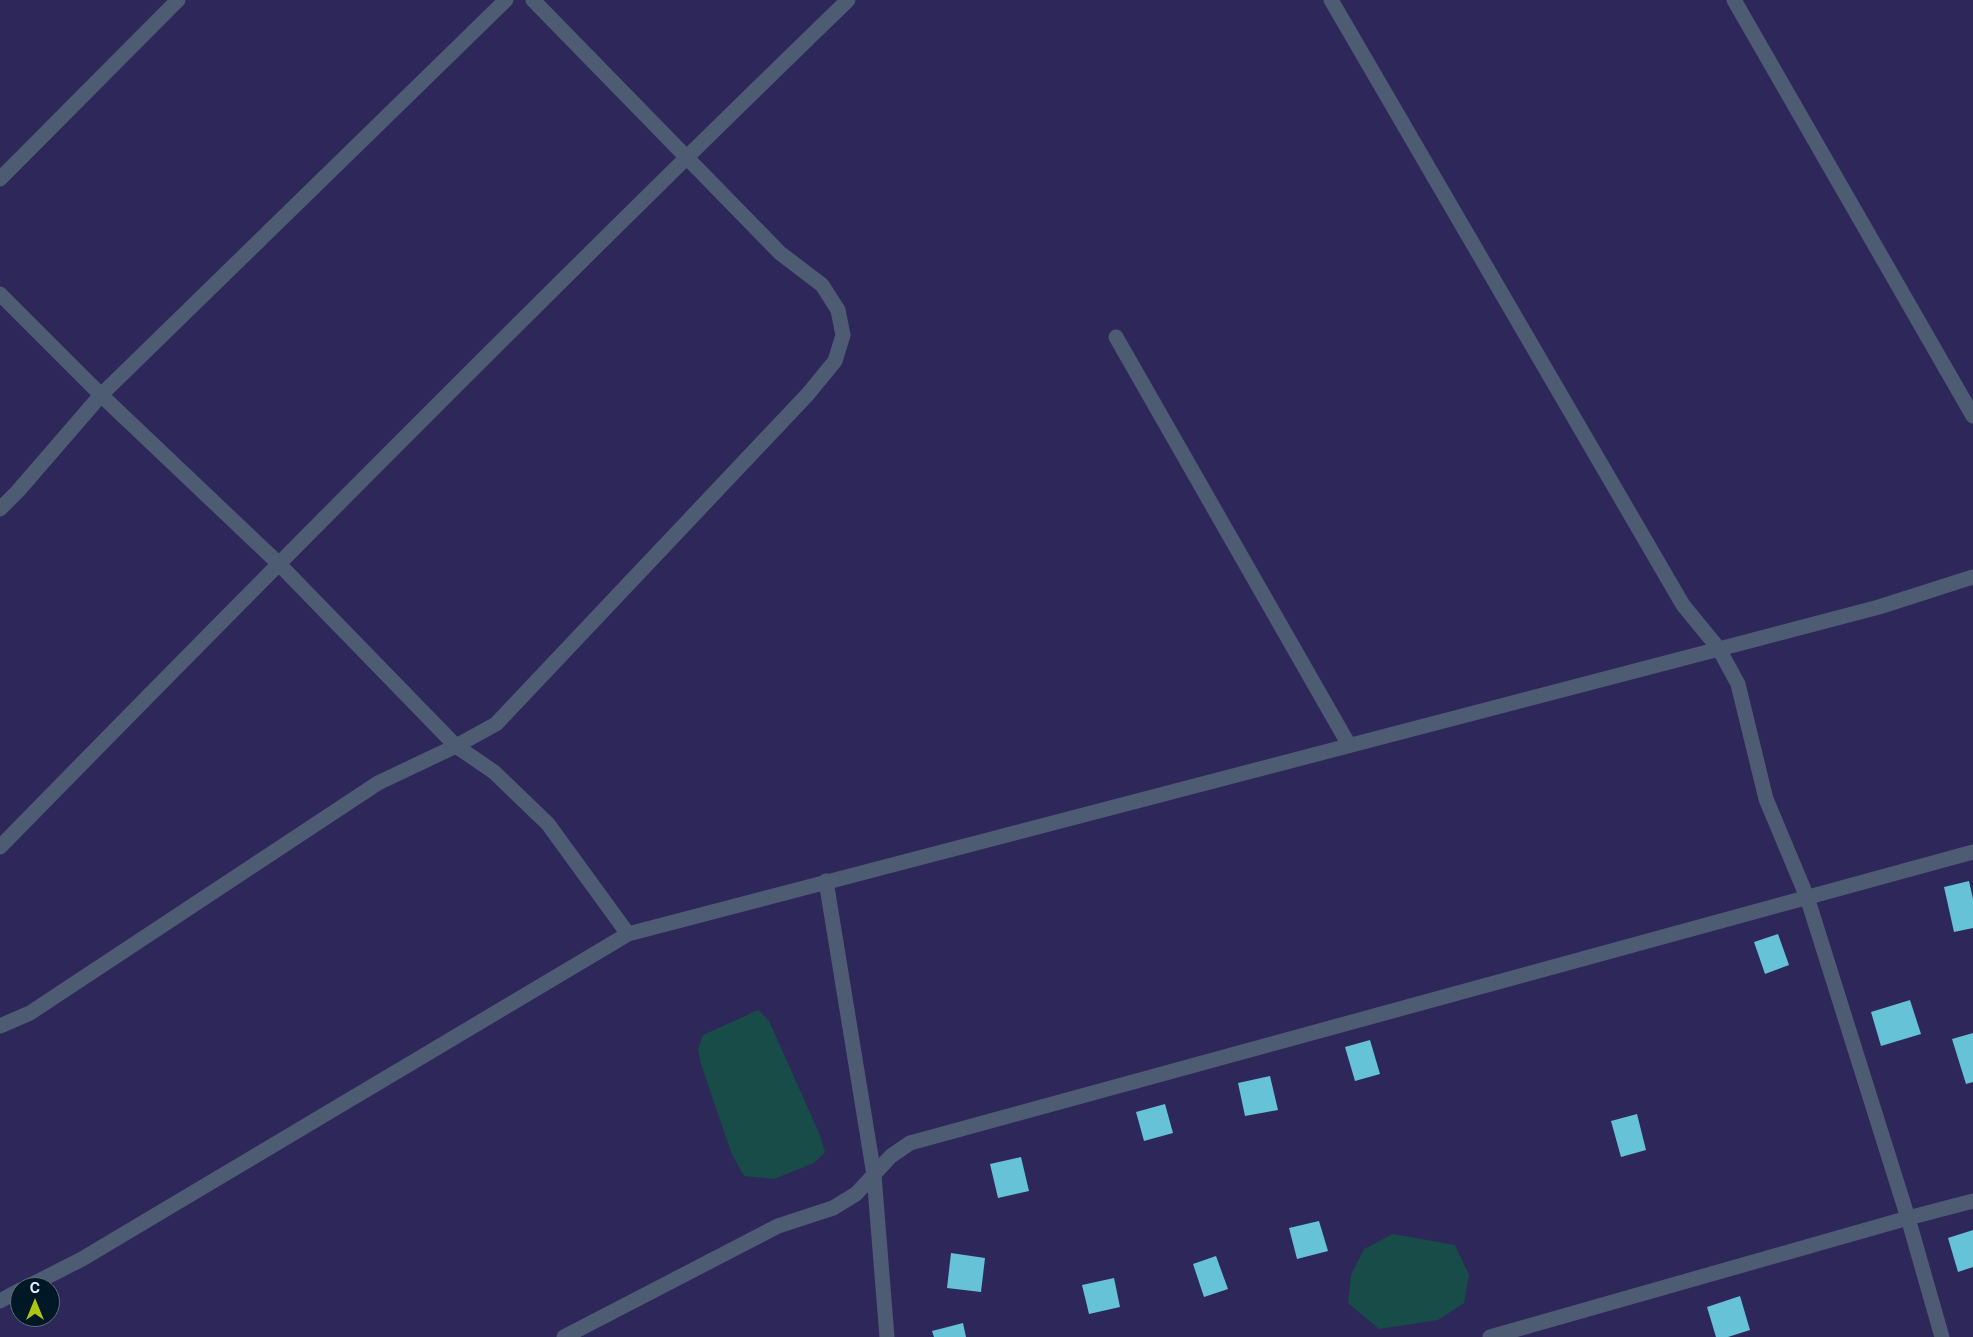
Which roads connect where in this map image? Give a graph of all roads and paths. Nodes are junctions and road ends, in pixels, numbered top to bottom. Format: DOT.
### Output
graph roads {
  1 [pos="178,0"];
  2 [pos="506,0"];
  3 [pos="533,0"];
  4 [pos="848,0"];
  5 [pos="1331,0"];
  6 [pos="1734,0"];
  7 [pos="686,156"];
  8 [pos="0,179"];
  9 [pos="0,294"];
  10 [pos="1116,337"];
  11 [pos="101,395"];
  12 [pos="1973,416"];
  13 [pos="0,509"];
  14 [pos="278,563"];
  15 [pos="1973,577"];
  16 [pos="1719,649"];
  17 [pos="1349,745"];
  18 [pos="456,746"];
  19 [pos="0,847"];
  20 [pos="1973,852"];
  21 [pos="826,881"];
  22 [pos="1806,896"];
  23 [pos="628,934"];
  24 [pos="0,1026"];
  25 [pos="874,1175"];
  26 [pos="1973,1201"];
  27 [pos="1908,1218"];
  28 [pos="47,1277"];
  29 [pos="564,1337"];
  30 [pos="888,1337"];
  31 [pos="1490,1337"];
  32 [pos="1942,1337"];
  1 -- 8 [label="street"];
  2 -- 11 [label="street"];
  3 -- 7 [label="street"];
  4 -- 7 [label="street"];
  5 -- 16 [label="street"];
  6 -- 12 [label="street"];
  7 -- 14 [label="street"];
  7 -- 18 [label="street"];
  9 -- 11 [label="street"];
  10 -- 17 [label="street"];
  11 -- 13 [label="street"];
  11 -- 14 [label="street"];
  14 -- 18 [label="street"];
  14 -- 19 [label="street"];
  15 -- 16 [label="street"];
  16 -- 17 [label="street"];
  16 -- 22 [label="street"];
  17 -- 21 [label="street"];
  18 -- 23 [label="street"];
  18 -- 24 [label="street"];
  20 -- 22 [label="street"];
  21 -- 23 [label="street"];
  21 -- 25 [label="street"];
  22 -- 25 [label="street"];
  22 -- 27 [label="street"];
  23 -- 28 [label="street"];
  25 -- 29 [label="street"];
  25 -- 30 [label="street"];
  26 -- 27 [label="street"];
  27 -- 31 [label="street"];
  27 -- 32 [label="street"];
}
